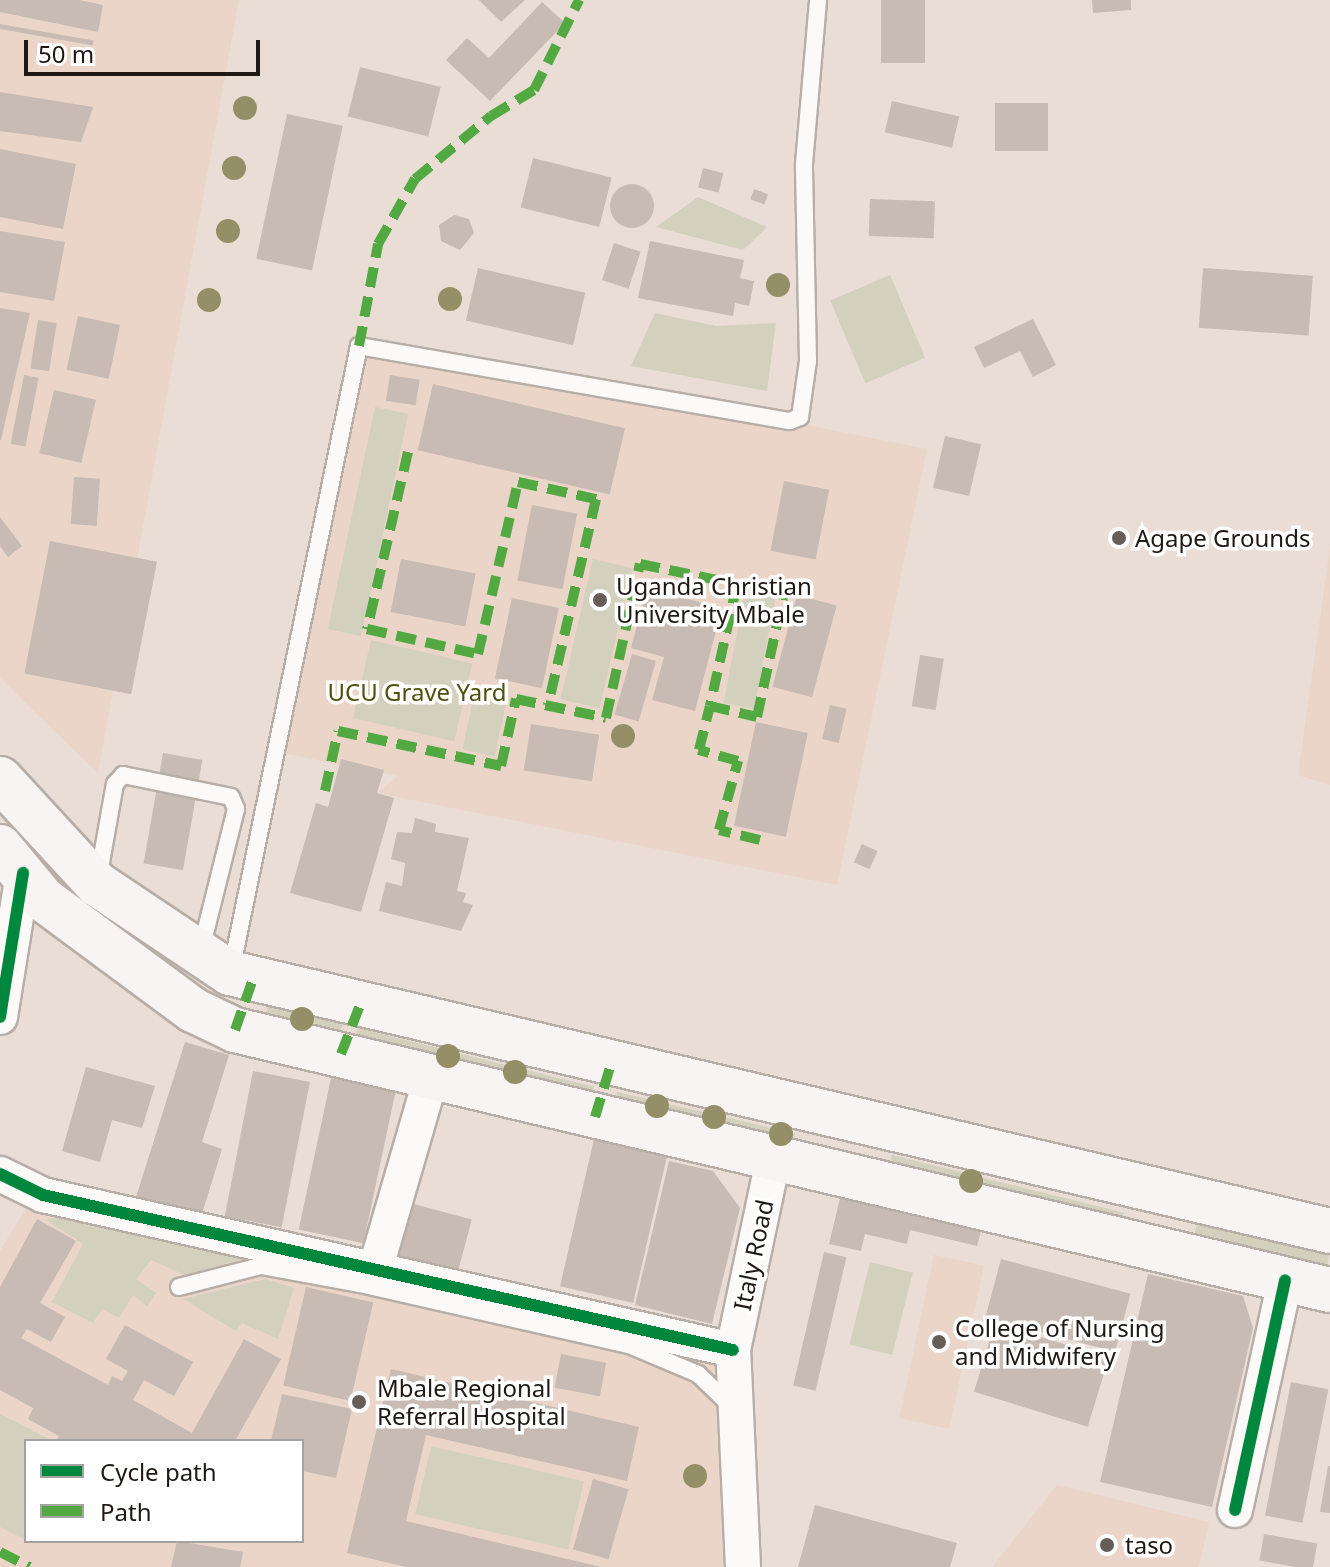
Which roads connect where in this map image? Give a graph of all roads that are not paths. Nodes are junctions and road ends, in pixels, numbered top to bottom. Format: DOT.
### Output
graph roads {
  1 [pos="818,0"];
  2 [pos="0,779"];
  3 [pos="11,860"];
  4 [pos="97,884"];
  5 [pos="215,964"];
  6 [pos="0,1017"];
  7 [pos="431,1078"];
  8 [pos="842,1119"];
  9 [pos="773,1160"];
  10 [pos="0,1174"];
  11 [pos="830,1174"];
  12 [pos="1330,1231"];
  13 [pos="376,1267"];
  14 [pos="1285,1280"];
  15 [pos="179,1287"];
  16 [pos="1330,1290"];
  17 [pos="733,1350"];
  18 [pos="739,1414"];
  19 [pos="1235,1510"];
  20 [pos="743,1567"];
  1 -- 5 [label="lane"];
  2 -- 4 [label="main road"];
  3 -- 6 [label="street"];
  3 -- 7 [label="main road"];
  4 -- 5 [label="main road"];
  4 -- 5 [label="lane"];
  5 -- 8 [label="main road"];
  7 -- 9 [label="main road"];
  7 -- 13 [label="street"];
  8 -- 11 [label="main road"];
  8 -- 12 [label="main road"];
  9 -- 11 [label="main road"];
  9 -- 17 [label="street, Italy Road"];
  10 -- 13 [label="street"];
  11 -- 14 [label="main road"];
  13 -- 17 [label="street"];
  14 -- 16 [label="main road"];
  14 -- 19 [label="street"];
  15 -- 18 [label="lane"];
  17 -- 18 [label="street, Italy Road"];
  18 -- 20 [label="street, Italy Road"];
}
